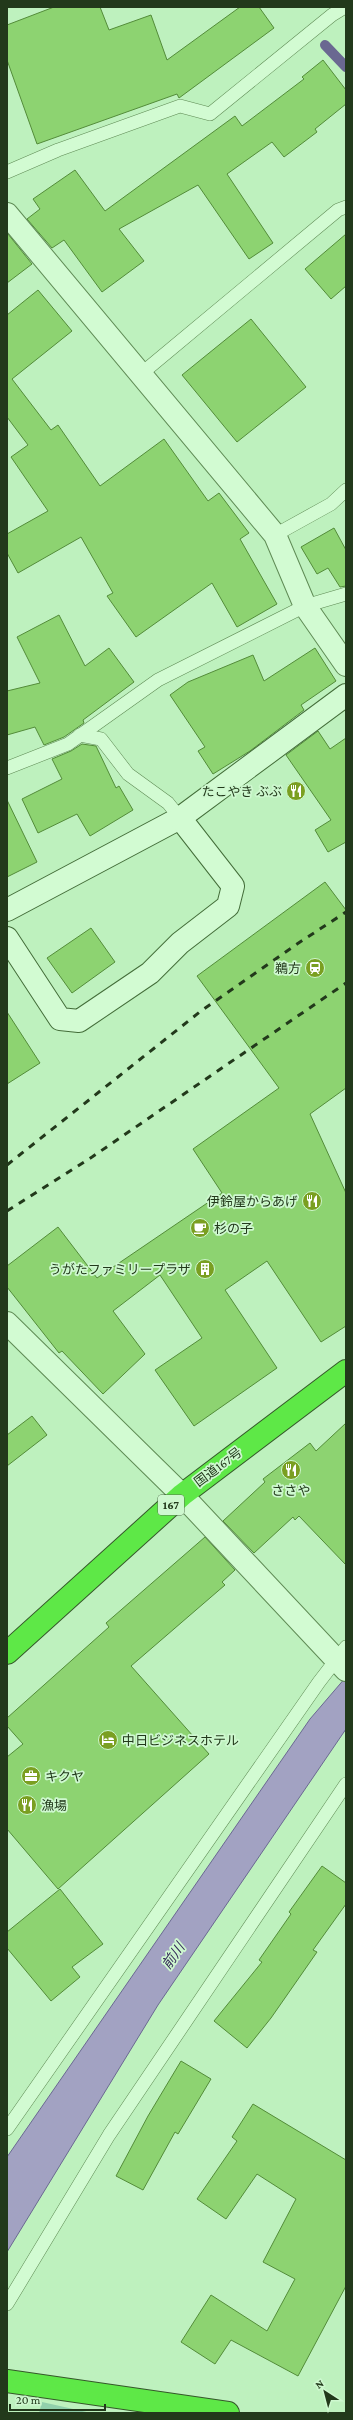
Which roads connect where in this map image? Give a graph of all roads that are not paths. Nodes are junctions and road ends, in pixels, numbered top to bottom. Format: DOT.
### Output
graph roads {
  1 [pos="345,7"];
  2 [pos="7,172"];
  3 [pos="346,207"];
  4 [pos="7,214"];
  5 [pos="141,374"];
  6 [pos="346,490"];
  7 [pos="275,535"];
  8 [pos="346,594"];
  9 [pos="305,606"];
  10 [pos="346,666"];
  11 [pos="346,695"];
  12 [pos="80,735"];
  13 [pos="7,768"];
  14 [pos="180,818"];
  15 [pos="7,910"];
  16 [pos="7,938"];
  17 [pos="8,1327"];
  18 [pos="346,1371"];
  19 [pos="182,1495"];
  20 [pos="7,1653"];
  21 [pos="342,1659"];
  22 [pos="346,1784"];
  23 [pos="7,2129"];
  24 [pos="7,2304"];
  25 [pos="7,2381"];
  26 [pos="228,2413"];
  1 -- 2 [label="lane"];
  3 -- 5 [label="lane"];
  4 -- 5 [label="street"];
  5 -- 7 [label="street"];
  6 -- 7 [label="lane"];
  7 -- 9 [label="street"];
  8 -- 9 [label="lane"];
  9 -- 10 [label="street"];
  9 -- 12 [label="lane"];
  11 -- 14 [label="street"];
  12 -- 13 [label="lane"];
  12 -- 14 [label="lane"];
  14 -- 15 [label="street"];
  14 -- 16 [label="street"];
  17 -- 19 [label="street"];
  18 -- 19 [label="highway, 国道167号 / 167"];
  19 -- 20 [label="highway, 国道167号 / 167"];
  19 -- 21 [label="street"];
  21 -- 23 [label="lane"];
  22 -- 24 [label="lane"];
  25 -- 26 [label="highway"];
}
